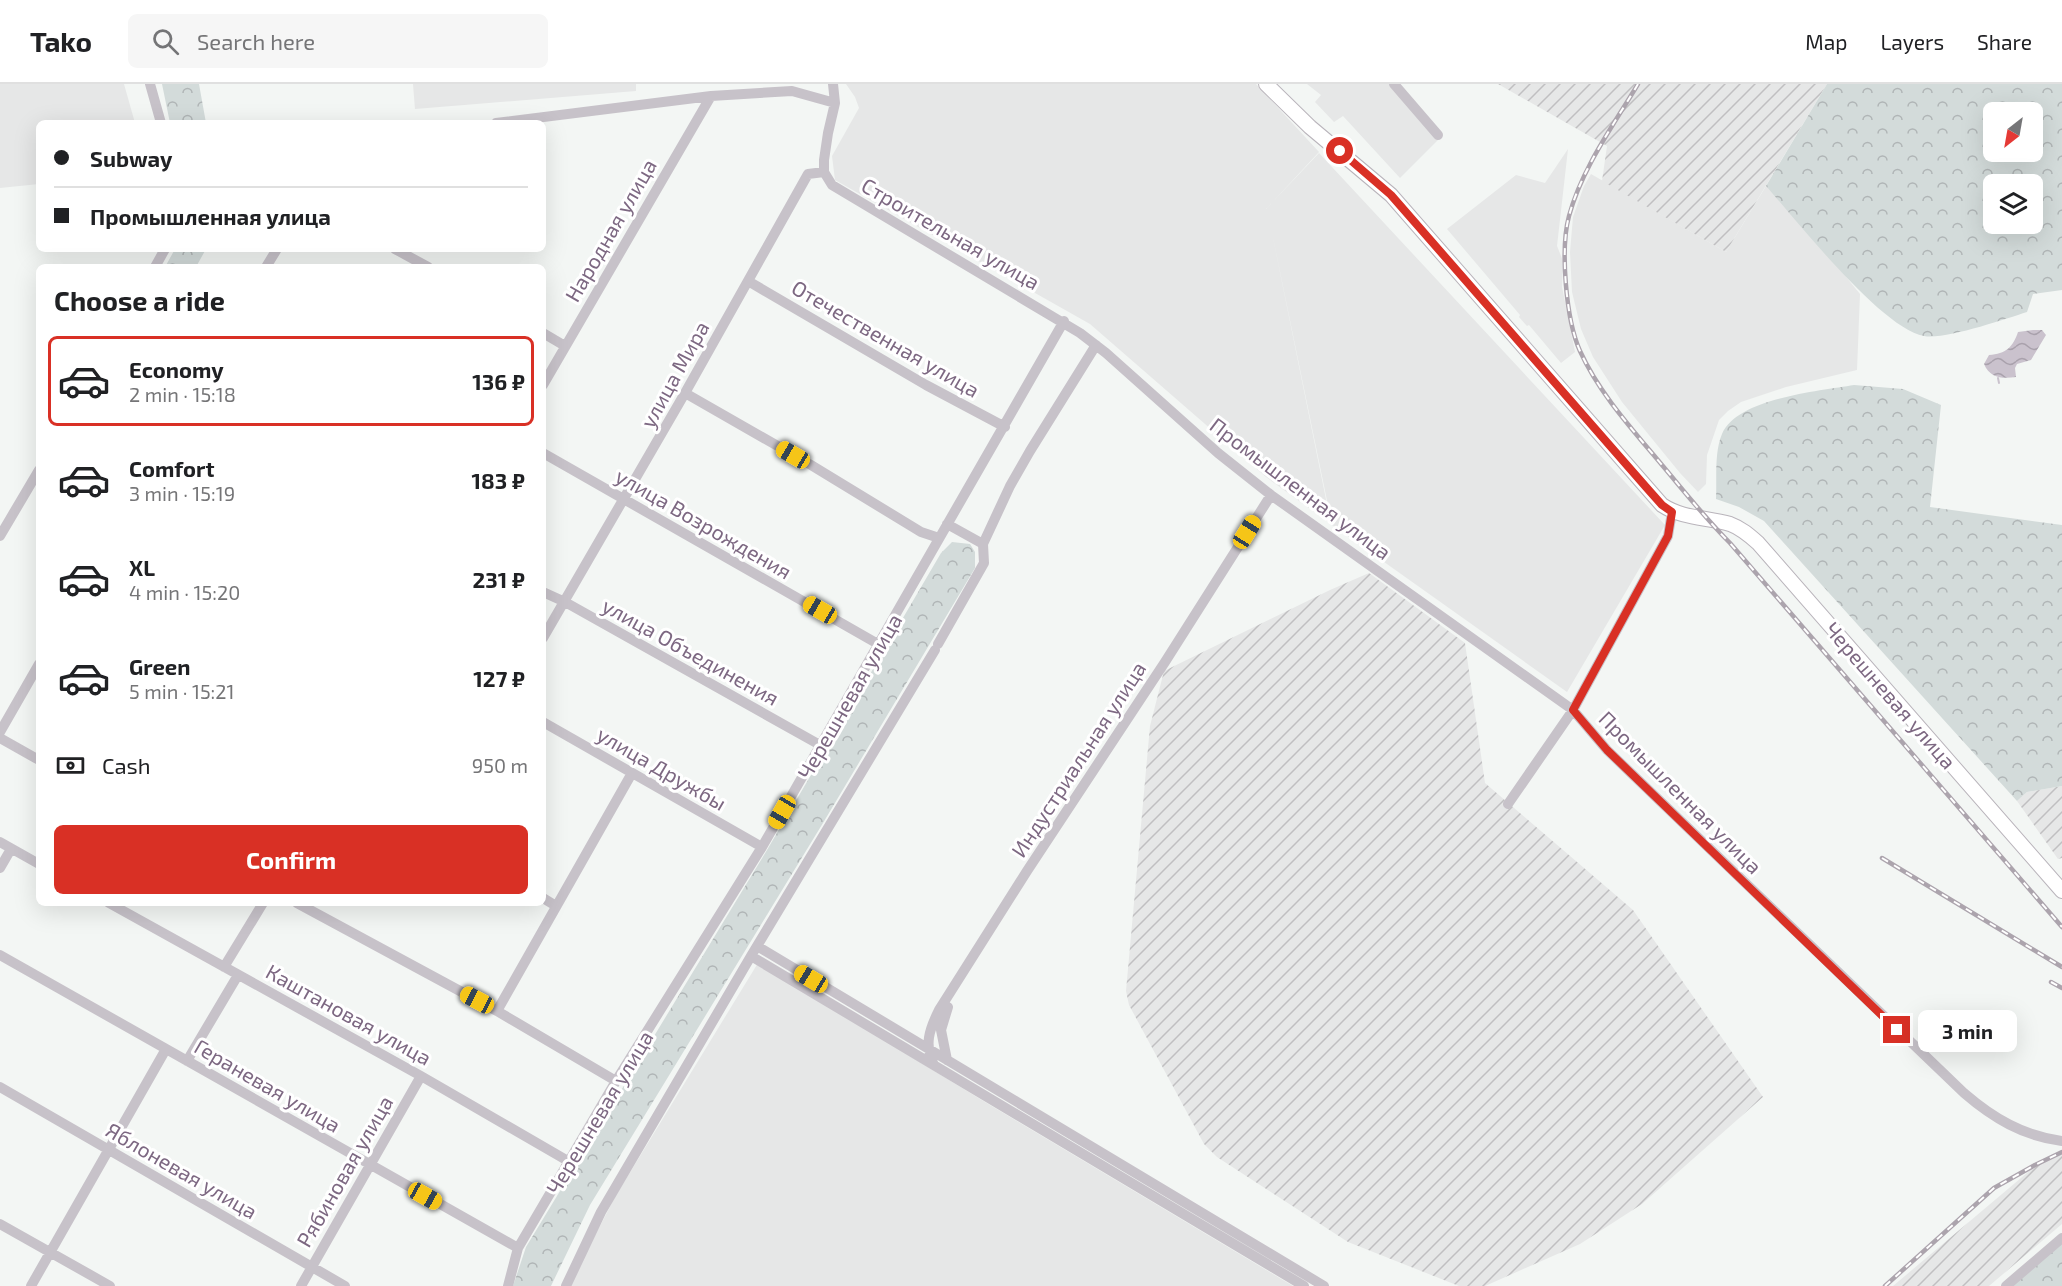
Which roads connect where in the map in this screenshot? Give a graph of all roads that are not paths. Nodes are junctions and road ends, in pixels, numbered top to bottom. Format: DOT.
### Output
graph roads {
  1 [pos="150,84"];
  2 [pos="833,84"];
  3 [pos="1394,84"];
  4 [pos="1268,86"];
  5 [pos="711,96"];
  6 [pos="836,103"];
  7 [pos="160,120"];
  8 [pos="520,120"];
  9 [pos="1438,135"];
  10 [pos="824,172"];
  11 [pos="401,252"];
  12 [pos="408,256"];
  13 [pos="404,264"];
  14 [pos="423,264"];
  15 [pos="748,281"];
  16 [pos="1064,321"];
  17 [pos="546,335"];
  18 [pos="1096,345"];
  19 [pos="565,346"];
  20 [pos="546,380"];
  21 [pos="685,393"];
  22 [pos="1005,427"];
  23 [pos="546,455"];
  24 [pos="36,475"];
  25 [pos="1271,495"];
  26 [pos="624,500"];
  27 [pos="1672,512"];
  28 [pos="947,524"];
  29 [pos="0,536"];
  30 [pos="939,538"];
  31 [pos="983,544"];
  32 [pos="546,593"];
  33 [pos="565,602"];
  34 [pos="546,633"];
  35 [pos="878,644"];
  36 [pos="36,669"];
  37 [pos="1573,710"];
  38 [pos="546,725"];
  39 [pos="0,732"];
  40 [pos="0,738"];
  41 [pos="820,745"];
  42 [pos="36,758"];
  43 [pos="632,773"];
  44 [pos="1508,804"];
  45 [pos="0,842"];
  46 [pos="762,847"];
  47 [pos="11,849"];
  48 [pos="36,862"];
  49 [pos="0,868"];
  50 [pos="2062,891"];
  51 [pos="546,900"];
  52 [pos="114,906"];
  53 [pos="261,906"];
  54 [pos="556,906"];
  55 [pos="313,907"];
  56 [pos="754,951"];
  57 [pos="0,955"];
  58 [pos="224,967"];
  59 [pos="965,968"];
  60 [pos="238,975"];
  61 [pos="498,1011"];
  62 [pos="166,1049"];
  63 [pos="928,1049"];
  64 [pos="947,1060"];
  65 [pos="187,1061"];
  66 [pos="934,1065"];
  67 [pos="421,1076"];
  68 [pos="616,1082"];
  69 [pos="0,1087"];
  70 [pos="2062,1141"];
  71 [pos="108,1149"];
  72 [pos="1091,1153"];
  73 [pos="568,1161"];
  74 [pos="369,1165"];
  75 [pos="0,1224"];
  76 [pos="2062,1238"];
  77 [pos="518,1248"];
  78 [pos="50,1252"];
  79 [pos="1277,1264"];
  80 [pos="312,1267"];
  81 [pos="31,1286"];
  82 [pos="110,1286"];
  83 [pos="301,1286"];
  84 [pos="345,1286"];
  85 [pos="508,1286"];
  86 [pos="566,1286"];
  87 [pos="1304,1286"];
  88 [pos="1324,1286"];
  89 [pos="2006,1286"];
  1 -- 7 [label="street"];
  2 -- 6 [label="street"];
  3 -- 9 [label="street"];
  4 -- 27 [label="main road"];
  5 -- 6 [label="street"];
  5 -- 8 [label="street"];
  5 -- 19 [label="street, Народная улица"];
  6 -- 10 [label="street"];
  10 -- 15 [label="street, улица Мира"];
  10 -- 16 [label="street, Строительная улица"];
  11 -- 12 [label="street"];
  12 -- 13 [label="street"];
  12 -- 14 [label="street"];
  15 -- 21 [label="street, улица Мира"];
  15 -- 22 [label="street, Отечественная улица"];
  16 -- 18 [label="street, Промышленная улица"];
  16 -- 22 [label="street, Черешневая улица"];
  17 -- 19 [label="street"];
  18 -- 25 [label="street, Промышленная улица"];
  18 -- 31 [label="street"];
  19 -- 20 [label="street, Народная улица"];
  21 -- 26 [label="street, улица Мира"];
  21 -- 30 [label="street"];
  22 -- 28 [label="street, Черешневая улица"];
  23 -- 26 [label="street, улица Возрождения"];
  24 -- 29 [label="street"];
  25 -- 37 [label="street, Промышленная улица"];
  25 -- 59 [label="street, Индустриальная улица"];
  26 -- 33 [label="street, улица Мира"];
  26 -- 35 [label="street, улица Возрождения"];
  27 -- 37 [label="street"];
  27 -- 50 [label="main road, Черешневая улица"];
  28 -- 30 [label="street, Черешневая улица"];
  28 -- 31 [label="street"];
  30 -- 35 [label="street, Черешневая улица"];
  31 -- 56 [label="street"];
  32 -- 33 [label="street, улица Объединения"];
  33 -- 34 [label="street, улица Мира"];
  33 -- 41 [label="street, улица Объединения"];
  35 -- 41 [label="street, Черешневая улица"];
  36 -- 39 [label="street"];
  37 -- 44 [label="street"];
  37 -- 70 [label="street, Промышленная улица"];
  38 -- 43 [label="street, улица Дружбы"];
  40 -- 42 [label="street"];
  41 -- 46 [label="street, Черешневая улица"];
  43 -- 46 [label="street, улица Дружбы"];
  43 -- 54 [label="street"];
  45 -- 47 [label="street"];
  46 -- 68 [label="street, Черешневая улица"];
  47 -- 48 [label="street"];
  47 -- 49 [label="street"];
  51 -- 54 [label="street"];
  52 -- 58 [label="street, Каштановая улица"];
  53 -- 58 [label="street"];
  54 -- 61 [label="street"];
  55 -- 61 [label="street"];
  56 -- 63 [label="street"];
  56 -- 66 [label="street"];
  56 -- 86 [label="street"];
  57 -- 62 [label="street, Гераневая улица"];
  58 -- 60 [label="street, Каштановая улица"];
  59 -- 63 [label="street, Индустриальная улица"];
  59 -- 64 [label="street"];
  60 -- 65 [label="street"];
  60 -- 67 [label="street, Каштановая улица"];
  61 -- 68 [label="street"];
  62 -- 65 [label="street, Гераневая улица"];
  62 -- 71 [label="street"];
  63 -- 64 [label="street"];
  63 -- 66 [label="street"];
  64 -- 72 [label="street"];
  65 -- 74 [label="street, Гераневая улица"];
  66 -- 72 [label="street"];
  67 -- 73 [label="street, Каштановая улица"];
  67 -- 74 [label="street, Рябиновая улица"];
  68 -- 73 [label="street, Черешневая улица"];
  69 -- 71 [label="street, Яблоневая улица"];
  71 -- 78 [label="street"];
  71 -- 80 [label="street, Яблоневая улица"];
  72 -- 79 [label="street"];
  73 -- 77 [label="street, Черешневая улица"];
  74 -- 77 [label="street, Гераневая улица"];
  74 -- 80 [label="street, Рябиновая улица"];
  75 -- 78 [label="street"];
  76 -- 89 [label="street"];
  77 -- 85 [label="street, Черешневая улица"];
  78 -- 81 [label="street"];
  78 -- 82 [label="street"];
  79 -- 87 [label="street"];
  79 -- 88 [label="street"];
  80 -- 83 [label="street, Рябиновая улица"];
  80 -- 84 [label="street, Яблоневая улица"];
}
